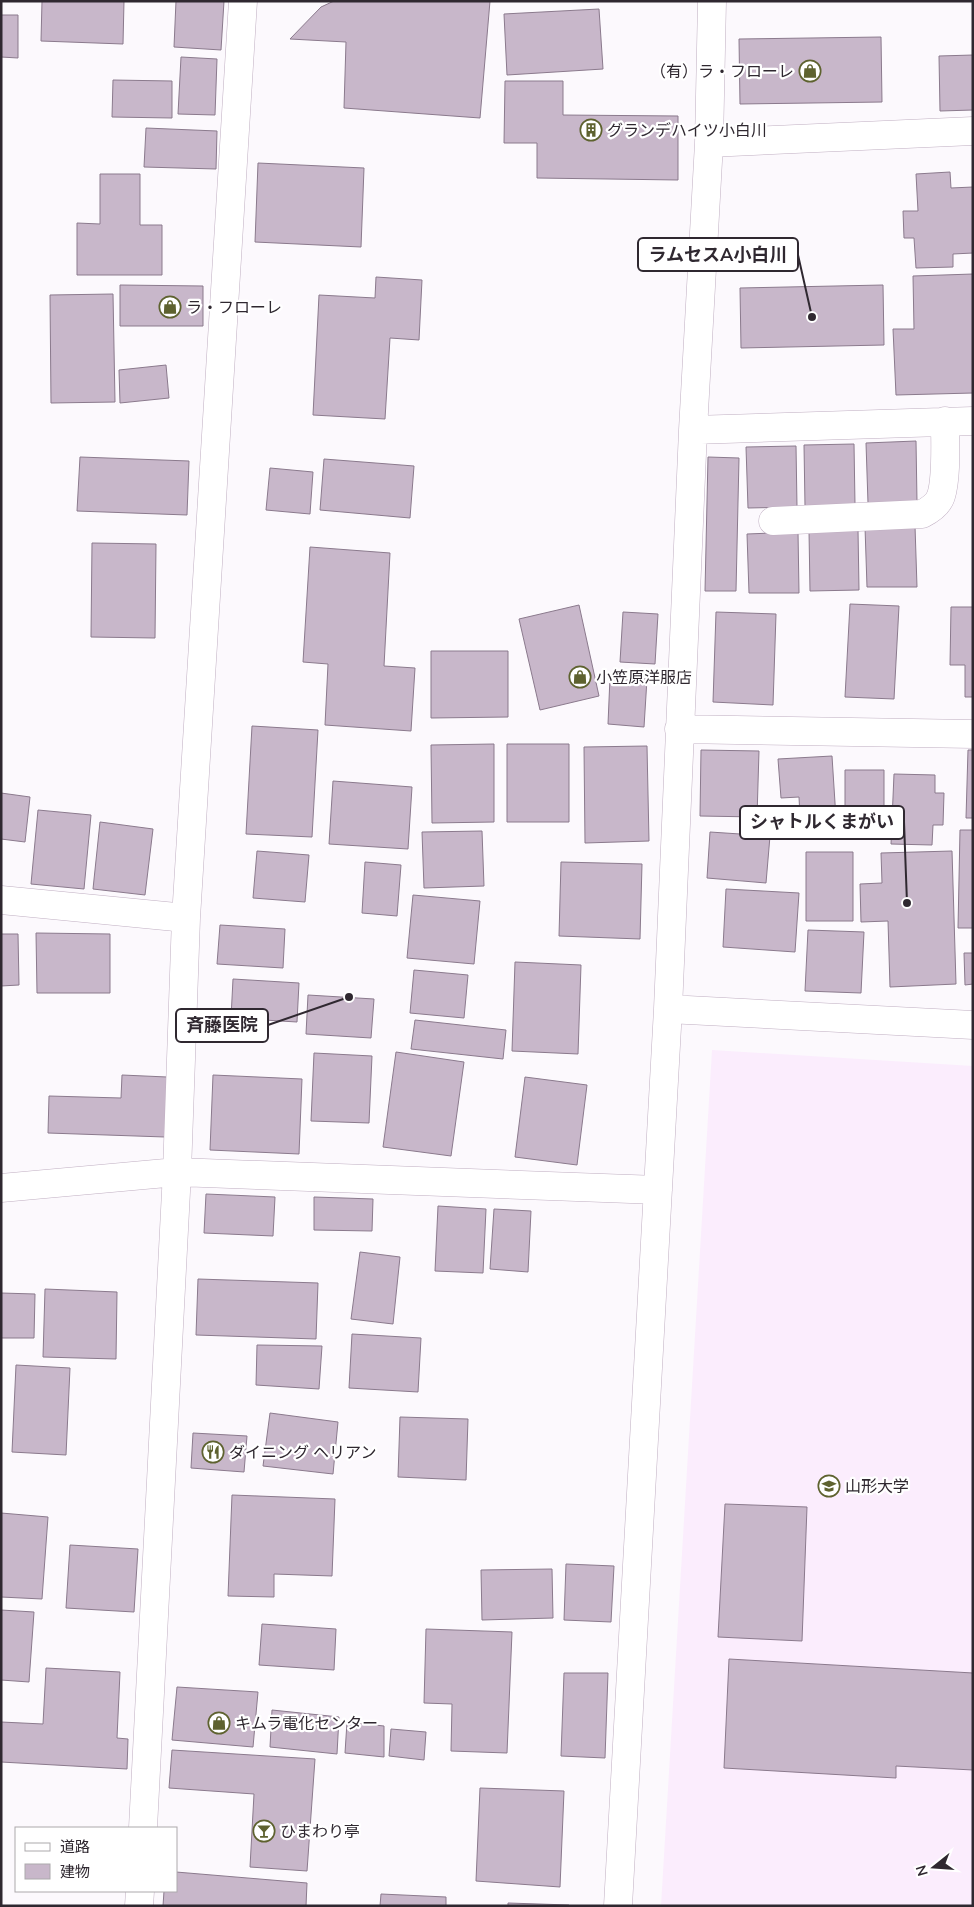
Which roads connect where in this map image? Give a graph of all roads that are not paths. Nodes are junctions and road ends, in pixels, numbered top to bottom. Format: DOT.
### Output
graph roads {
  1 [pos="243,1"];
  2 [pos="712,1"];
  3 [pos="973,132"];
  4 [pos="709,143"];
  5 [pos="973,420"];
  6 [pos="945,421"];
  7 [pos="693,430"];
  8 [pos="773,521"];
  9 [pos="679,729"];
  10 [pos="973,734"];
  11 [pos="1,900"];
  12 [pos="186,918"];
  13 [pos="668,1009"];
  14 [pos="973,1025"];
  15 [pos="177,1172"];
  16 [pos="1,1188"];
  17 [pos="658,1190"];
  18 [pos="143,1827"];
  19 [pos="140,1892"];
  20 [pos="139,1906"];
  21 [pos="618,1906"];
  1 -- 12 [label="street"];
  2 -- 4 [label="street"];
  3 -- 4 [label="street"];
  4 -- 7 [label="street"];
  5 -- 6 [label="street"];
  6 -- 7 [label="street"];
  6 -- 8 [label="street"];
  7 -- 9 [label="street"];
  9 -- 10 [label="street"];
  9 -- 13 [label="street"];
  11 -- 12 [label="street"];
  12 -- 15 [label="street"];
  13 -- 14 [label="street"];
  13 -- 17 [label="street"];
  15 -- 16 [label="street"];
  15 -- 17 [label="street"];
  15 -- 18 [label="street"];
  17 -- 21 [label="street"];
  19 -- 20 [label="street"];
}
